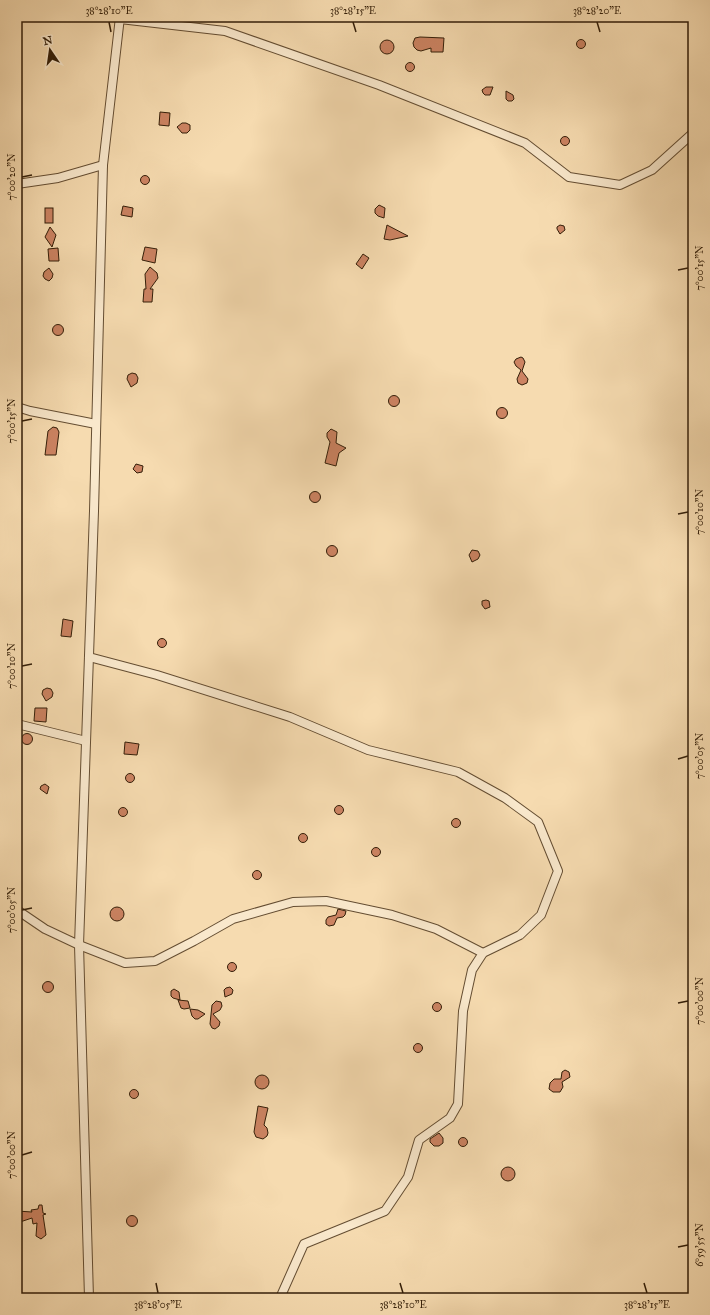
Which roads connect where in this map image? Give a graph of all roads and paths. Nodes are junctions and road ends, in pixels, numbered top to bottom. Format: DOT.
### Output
graph roads {
  1 [pos="120,18"];
  2 [pos="693,133"];
  3 [pos="103,165"];
  4 [pos="17,184"];
  5 [pos="17,407"];
  6 [pos="96,424"];
  7 [pos="89,656"];
  8 [pos="17,724"];
  9 [pos="86,741"];
  10 [pos="17,910"];
  11 [pos="78,945"];
  12 [pos="483,953"];
  13 [pos="89,1298"];
  14 [pos="280,1298"];
  1 -- 2 [label="street"];
  1 -- 3 [label="street"];
  3 -- 4 [label="street"];
  3 -- 6 [label="street"];
  5 -- 6 [label="street"];
  6 -- 7 [label="street"];
  7 -- 9 [label="street"];
  7 -- 12 [label="street"];
  8 -- 9 [label="street"];
  9 -- 11 [label="street"];
  10 -- 11 [label="street"];
  11 -- 12 [label="street"];
  11 -- 13 [label="street"];
  12 -- 14 [label="street"];
}
